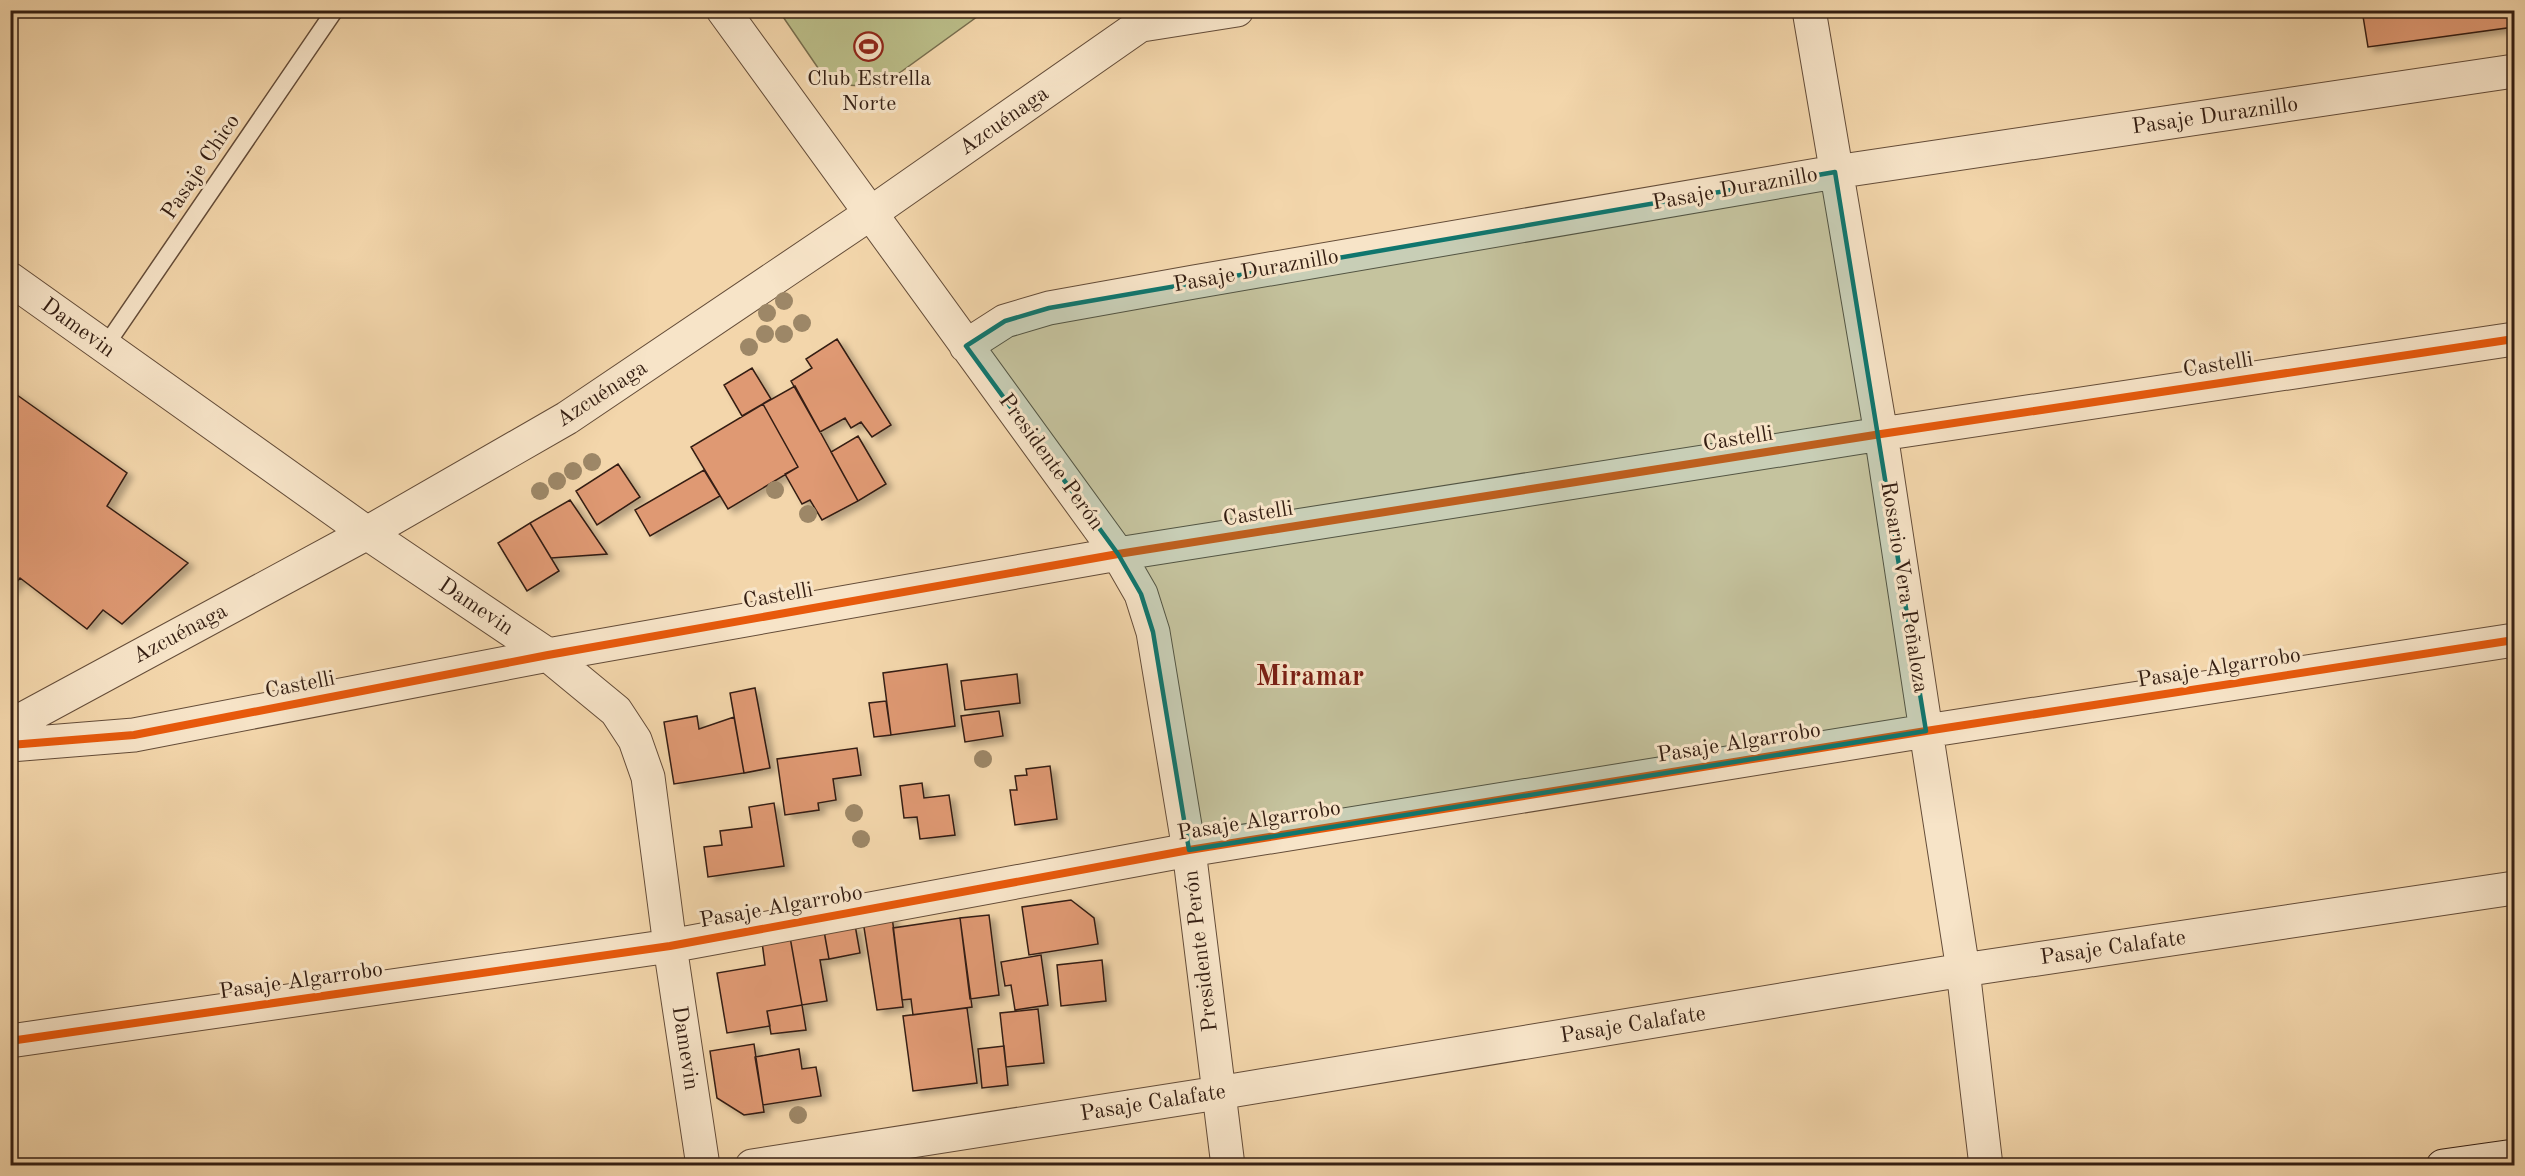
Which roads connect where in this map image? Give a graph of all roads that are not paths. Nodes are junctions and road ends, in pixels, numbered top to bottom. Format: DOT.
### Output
graph roads {
  1 [pos="335,10"];
  2 [pos="723,10"];
  3 [pos="1237,10"];
  4 [pos="1809,10"];
  5 [pos="1152,18"];
  6 [pos="2514,71"];
  7 [pos="1835,172"];
  8 [pos="871,213"];
  9 [pos="10,279"];
  10 [pos="2514,339"];
  11 [pos="966,346"];
  12 [pos="104,348"];
  13 [pos="1881,434"];
  14 [pos="367,533"];
  15 [pos="1118,554"];
  16 [pos="2514,640"];
  17 [pos="548,655"];
  18 [pos="10,726"];
  19 [pos="1926,731"];
  20 [pos="10,746"];
  21 [pos="1189,850"];
  22 [pos="2514,888"];
  23 [pos="670,946"];
  24 [pos="1963,970"];
  25 [pos="10,1041"];
  26 [pos="1218,1093"];
  27 [pos="2514,1156"];
  28 [pos="703,1166"];
  29 [pos="752,1166"];
  30 [pos="1228,1166"];
  31 [pos="1986,1166"];
  32 [pos="2443,1166"];
  1 -- 12 [label="lane, Pasaje Chico"];
  2 -- 8 [label="street, Presidente Perón"];
  3 -- 5 [label="street"];
  4 -- 7 [label="street, Rosario Vera Peñaloza"];
  5 -- 8 [label="street, Azcuénaga"];
  6 -- 7 [label="street, Pasaje Duraznillo"];
  7 -- 11 [label="street, Pasaje Duraznillo"];
  7 -- 13 [label="street, Rosario Vera Peñaloza"];
  8 -- 11 [label="street, Presidente Perón"];
  8 -- 14 [label="street, Azcuénaga"];
  9 -- 12 [label="street, Damevin"];
  10 -- 13 [label="street, Castelli"];
  11 -- 15 [label="street, Presidente Perón"];
  12 -- 14 [label="street, Damevin"];
  13 -- 15 [label="street, Castelli"];
  13 -- 19 [label="street, Rosario Vera Peñaloza"];
  14 -- 17 [label="street, Damevin"];
  14 -- 18 [label="street, Azcuénaga"];
  15 -- 17 [label="street, Castelli"];
  15 -- 21 [label="street, Presidente Perón"];
  16 -- 19 [label="street, Pasaje Algarrobo"];
  17 -- 20 [label="street, Castelli"];
  17 -- 23 [label="street, Damevin"];
  19 -- 21 [label="street, Pasaje Algarrobo"];
  19 -- 24 [label="street, Rosario Vera Peñaloza"];
  21 -- 23 [label="street, Pasaje Algarrobo"];
  21 -- 26 [label="street, Presidente Perón"];
  22 -- 24 [label="street, Pasaje Calafate"];
  23 -- 25 [label="street, Pasaje Algarrobo"];
  23 -- 28 [label="street, Damevin"];
  24 -- 26 [label="street, Pasaje Calafate"];
  24 -- 31 [label="street, Rosario Vera Peñaloza"];
  26 -- 29 [label="street, Pasaje Calafate"];
  26 -- 30 [label="street, Presidente Perón"];
  27 -- 32 [label="street"];
}
